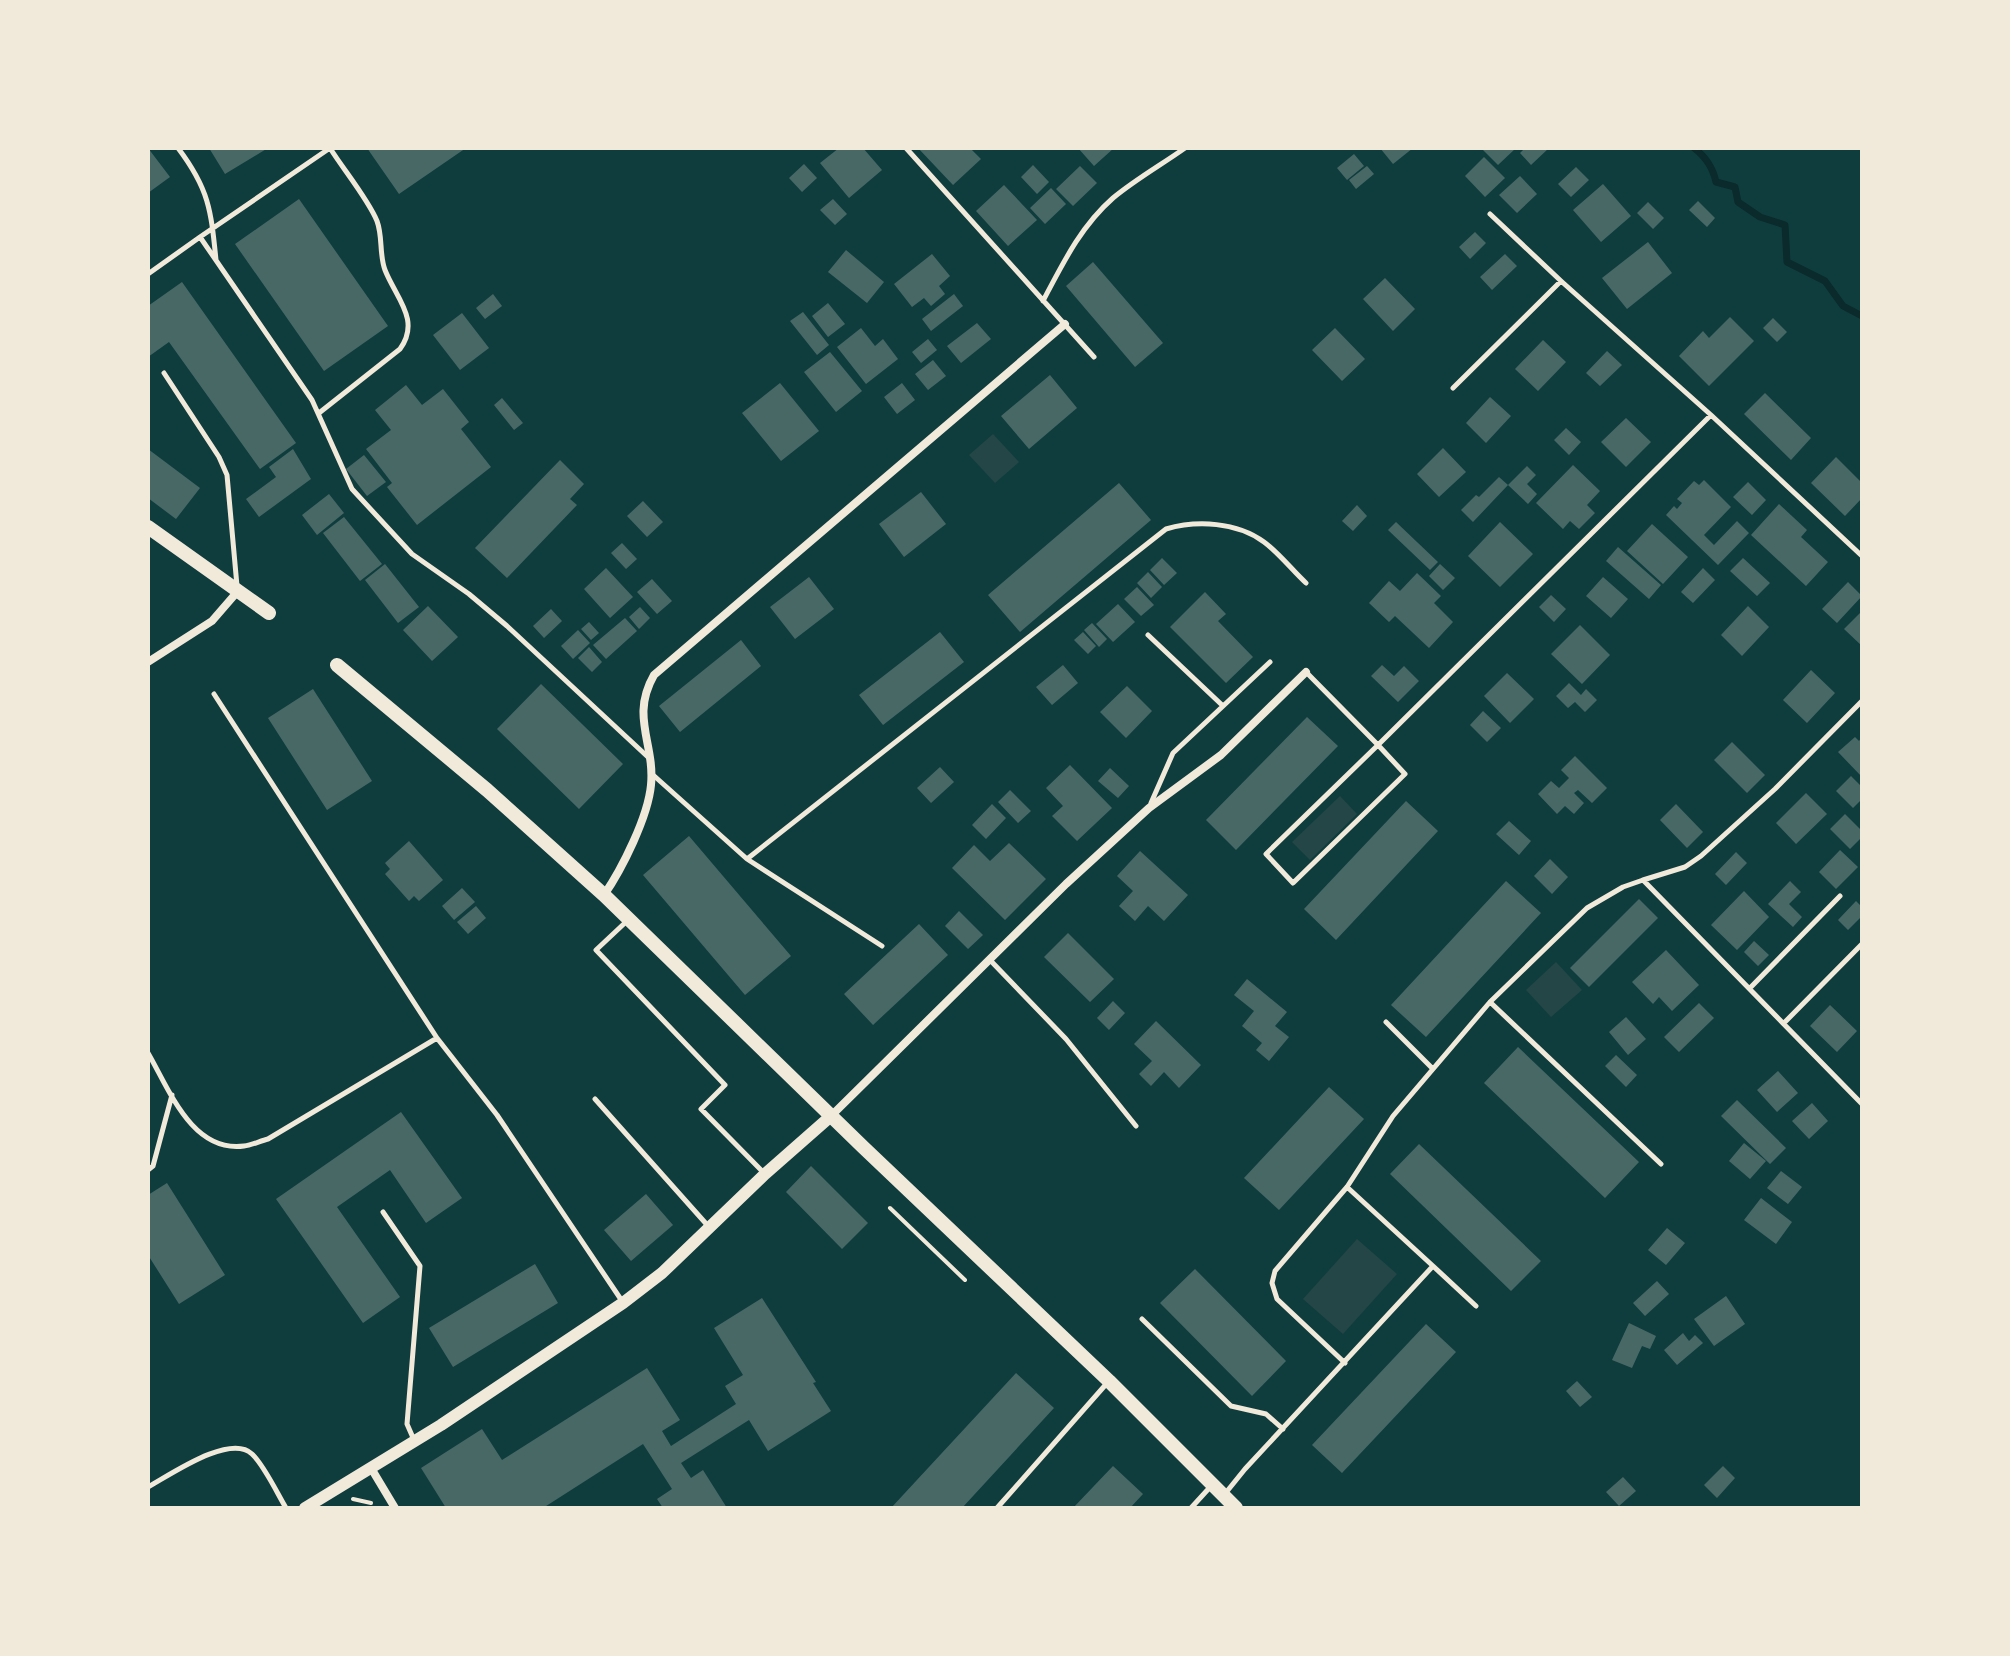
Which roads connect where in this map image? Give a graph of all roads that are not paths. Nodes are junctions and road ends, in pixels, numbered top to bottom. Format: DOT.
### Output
graph roads {
  1 [pos="178,148"];
  2 [pos="330,148"];
  3 [pos="906,148"];
  4 [pos="1185,148"];
  5 [pos="1490,214"];
  6 [pos="213,228"];
  7 [pos="200,237"];
  8 [pos="216,261"];
  9 [pos="148,274"];
  10 [pos="1561,281"];
  11 [pos="1043,301"];
  12 [pos="1065,324"];
  13 [pos="1094,357"];
  14 [pos="164,373"];
  15 [pos="1453,388"];
  16 [pos="319,413"];
  17 [pos="1711,415"];
  18 [pos="148,527"];
  19 [pos="1862,556"];
  20 [pos="1306,583"];
  21 [pos="238,591"];
  22 [pos="269,613"];
  23 [pos="1148,635"];
  24 [pos="148,662"];
  25 [pos="1270,662"];
  26 [pos="337,665"];
  27 [pos="1306,672"];
  28 [pos="214,694"];
  29 [pos="1862,701"];
  30 [pos="1222,705"];
  31 [pos="1378,745"];
  32 [pos="649,758"];
  33 [pos="651,773"];
  34 [pos="1149,808"];
  35 [pos="747,859"];
  36 [pos="1643,880"];
  37 [pos="604,895"];
  38 [pos="1840,896"];
  39 [pos="628,919"];
  40 [pos="1862,944"];
  41 [pos="882,946"];
  42 [pos="989,958"];
  43 [pos="1750,988"];
  44 [pos="1490,1002"];
  45 [pos="1386,1022"];
  46 [pos="1784,1023"];
  47 [pos="437,1038"];
  48 [pos="148,1053"];
  49 [pos="1432,1068"];
  50 [pos="173,1094"];
  51 [pos="595,1099"];
  52 [pos="1862,1104"];
  53 [pos="831,1116"];
  54 [pos="1136,1126"];
  55 [pos="1661,1164"];
  56 [pos="148,1170"];
  57 [pos="765,1174"];
  58 [pos="1347,1187"];
  59 [pos="383,1212"];
  60 [pos="709,1228"];
  61 [pos="1433,1266"];
  62 [pos="623,1303"];
  63 [pos="1476,1306"];
  64 [pos="1142,1319"];
  65 [pos="1345,1363"];
  66 [pos="1109,1381"];
  67 [pos="1283,1429"];
  68 [pos="415,1441"];
  69 [pos="371,1468"];
  70 [pos="148,1487"];
  71 [pos="1218,1490"];
  72 [pos="286,1508"];
  73 [pos="305,1508"];
  74 [pos="395,1508"];
  75 [pos="997,1508"];
  76 [pos="1191,1508"];
  77 [pos="1236,1508"];
  1 -- 6 [label="lane"];
  2 -- 6 [label="lane"];
  2 -- 16 [label="lane"];
  3 -- 11 [label="lane"];
  4 -- 11 [label="lane"];
  5 -- 10 [label="lane"];
  6 -- 7 [label="lane"];
  6 -- 8 [label="lane"];
  7 -- 8 [label="lane"];
  7 -- 9 [label="lane"];
  8 -- 16 [label="lane"];
  10 -- 15 [label="lane"];
  10 -- 17 [label="lane"];
  11 -- 12 [label="lane"];
  12 -- 13 [label="lane"];
  12 -- 32 [label="street"];
  14 -- 21 [label="lane"];
  16 -- 32 [label="lane"];
  17 -- 19 [label="lane"];
  17 -- 31 [label="lane"];
  18 -- 21 [label="main road"];
  20 -- 35 [label="lane"];
  21 -- 22 [label="main road"];
  21 -- 24 [label="street"];
  23 -- 30 [label="lane"];
  25 -- 30 [label="lane"];
  26 -- 37 [label="main road"];
  27 -- 31 [label="lane"];
  27 -- 34 [label="street"];
  28 -- 47 [label="lane"];
  29 -- 36 [label="lane"];
  30 -- 34 [label="lane"];
  31 -- 31 [label="lane"];
  32 -- 33 [label="street"];
  33 -- 35 [label="lane"];
  33 -- 37 [label="street"];
  34 -- 42 [label="street"];
  35 -- 41 [label="lane"];
  36 -- 43 [label="lane"];
  36 -- 44 [label="lane"];
  37 -- 39 [label="main road"];
  38 -- 43 [label="lane"];
  39 -- 53 [label="main road"];
  39 -- 57 [label="lane"];
  40 -- 46 [label="lane"];
  42 -- 53 [label="street"];
  42 -- 54 [label="lane"];
  43 -- 46 [label="lane"];
  44 -- 49 [label="lane"];
  44 -- 55 [label="lane"];
  45 -- 49 [label="lane"];
  46 -- 52 [label="lane"];
  47 -- 50 [label="lane"];
  47 -- 62 [label="lane"];
  48 -- 50 [label="lane"];
  49 -- 58 [label="lane"];
  50 -- 56 [label="lane"];
  51 -- 60 [label="lane"];
  53 -- 57 [label="street"];
  53 -- 66 [label="main road"];
  57 -- 60 [label="street"];
  58 -- 61 [label="lane"];
  58 -- 65 [label="lane"];
  59 -- 68 [label="lane"];
  60 -- 62 [label="street"];
  61 -- 63 [label="lane"];
  61 -- 65 [label="lane"];
  62 -- 68 [label="street"];
  64 -- 67 [label="lane"];
  65 -- 67 [label="lane"];
  66 -- 71 [label="main road"];
  66 -- 75 [label="lane"];
  67 -- 71 [label="lane"];
  68 -- 69 [label="street"];
  69 -- 73 [label="street"];
  69 -- 74 [label="street"];
  70 -- 72 [label="lane"];
  71 -- 76 [label="lane"];
  71 -- 77 [label="main road"];
}
